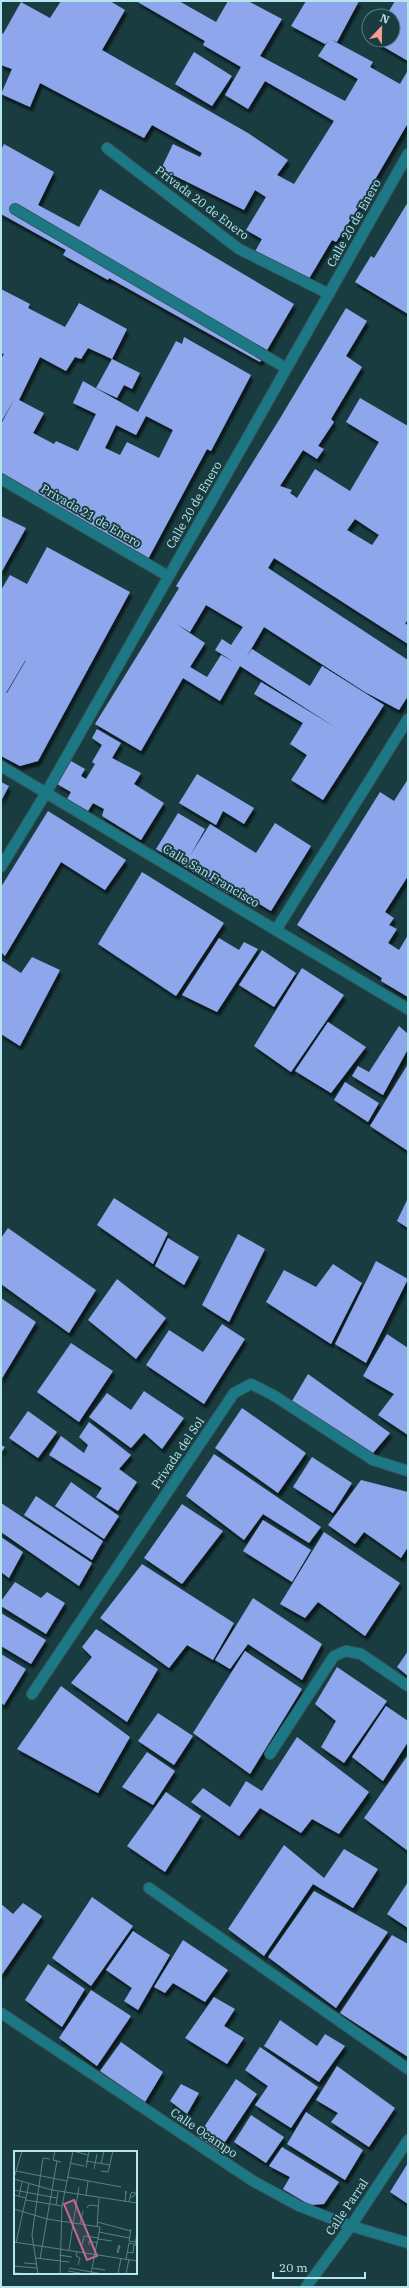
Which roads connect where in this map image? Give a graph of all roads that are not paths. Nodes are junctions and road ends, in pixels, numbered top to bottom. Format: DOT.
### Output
graph roads {
  1 [pos="107,148"];
  2 [pos="408,154"];
  3 [pos="15,209"];
  4 [pos="329,294"];
  5 [pos="286,368"];
  6 [pos="1,479"];
  7 [pos="168,576"];
  8 [pos="408,719"];
  9 [pos="1,766"];
  10 [pos="46,793"];
  11 [pos="1,867"];
  12 [pos="276,930"];
  13 [pos="408,1009"];
  14 [pos="408,1471"];
  15 [pos="408,1686"];
  16 [pos="32,1694"];
  17 [pos="270,1754"];
  18 [pos="149,1888"];
  19 [pos="1,2013"];
  20 [pos="408,2069"];
  21 [pos="408,2140"];
  22 [pos="351,2226"];
  23 [pos="408,2244"];
  24 [pos="306,2287"];
  1 -- 4 [label="street, Privada 20 de Enero"];
  2 -- 4 [label="street, Calle 20 de Enero"];
  3 -- 5 [label="street"];
  4 -- 5 [label="street, Calle 20 de Enero"];
  5 -- 7 [label="street, Calle 20 de Enero"];
  6 -- 7 [label="street, Privada 21 de Enero"];
  7 -- 10 [label="street, Calle 20 de Enero"];
  8 -- 12 [label="street"];
  9 -- 10 [label="street, Calle San Francisco"];
  10 -- 11 [label="street, Calle 20 de Enero"];
  10 -- 12 [label="street, Calle San Francisco"];
  12 -- 13 [label="street, Calle San Francisco"];
  14 -- 16 [label="street, Privada del Sol"];
  15 -- 17 [label="street"];
  18 -- 20 [label="street"];
  19 -- 22 [label="street, Calle Ocampo"];
  21 -- 22 [label="street, Calle Parral"];
  22 -- 23 [label="street, Calle Ocampo"];
  22 -- 24 [label="street, Calle Parral"];
}
